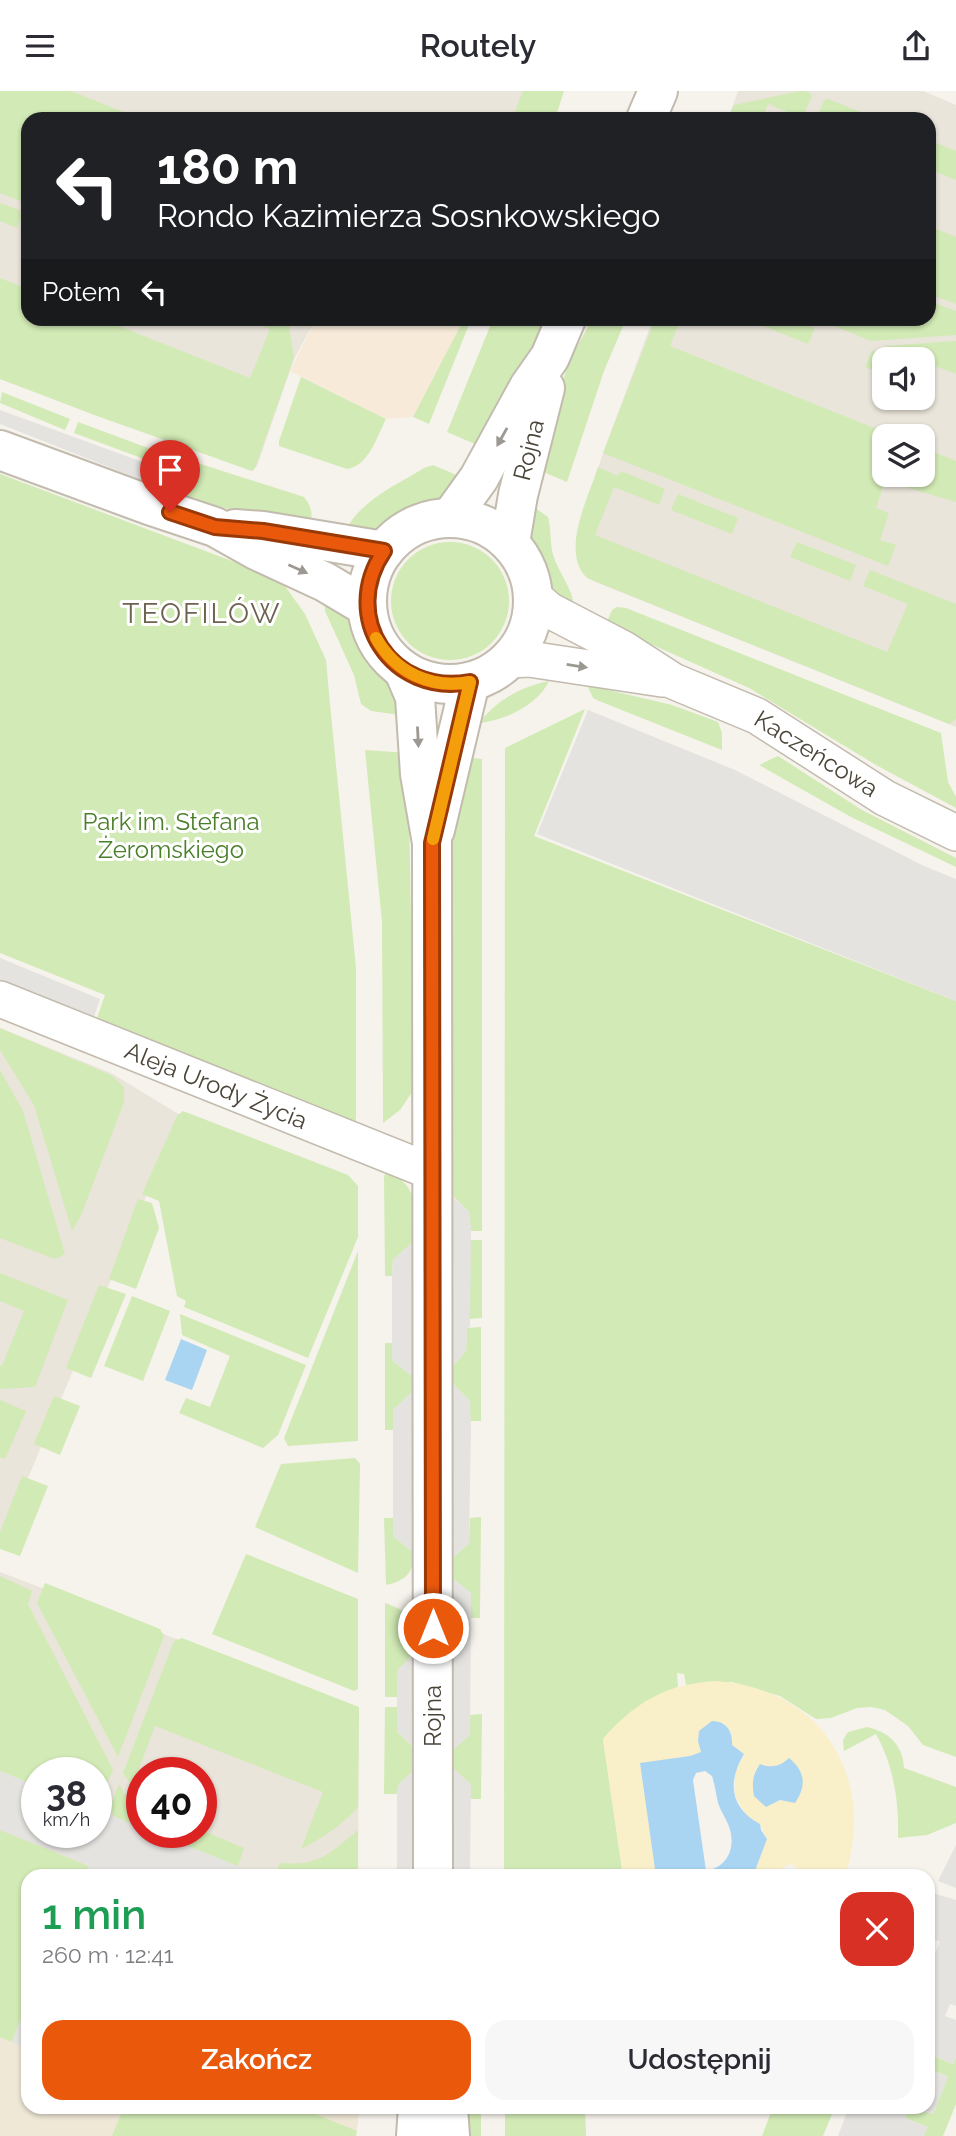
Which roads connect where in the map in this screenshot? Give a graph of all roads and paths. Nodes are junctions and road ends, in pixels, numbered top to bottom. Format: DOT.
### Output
graph roads {
  1 [pos="658,91"];
  2 [pos="649,112"];
  3 [pos="563,326"];
  4 [pos="550,357"];
  5 [pos="0,450"];
  6 [pos="451,517"];
  7 [pos="215,527"];
  8 [pos="510,543"];
  9 [pos="384,551"];
  10 [pos="534,597"];
  11 [pos="367,607"];
  12 [pos="510,660"];
  13 [pos="404,671"];
  14 [pos="673,681"];
  15 [pos="470,682"];
  16 [pos="956,833"];
  17 [pos="432,843"];
  18 [pos="0,999"];
  19 [pos="432,1172"];
  20 [pos="433,1869"];
  21 [pos="418,2114"];
  22 [pos="448,2114"];
  23 [pos="416,2136"];
  24 [pos="450,2136"];
  1 -- 2 [label="street"];
  3 -- 4 [label="street, Rojna"];
  4 -- 6 [label="street, Rojna, one-way"];
  4 -- 8 [label="street, Rojna"];
  5 -- 7 [label="street"];
  6 -- 8 [label="street"];
  6 -- 9 [label="street"];
  7 -- 9 [label="street"];
  7 -- 11 [label="street, one-way"];
  8 -- 10 [label="street"];
  9 -- 11 [label="street"];
  10 -- 12 [label="street"];
  10 -- 14 [label="street, Kaczeńcowa"];
  11 -- 13 [label="street"];
  12 -- 14 [label="street, Kaczeńcowa, one-way"];
  12 -- 15 [label="street"];
  13 -- 15 [label="street"];
  13 -- 17 [label="street, Rojna, one-way"];
  14 -- 16 [label="street, Kaczeńcowa"];
  15 -- 17 [label="street, Rojna"];
  17 -- 19 [label="street, Rojna"];
  18 -- 19 [label="street, Aleja Urody Życia"];
  19 -- 20 [label="street, Rojna"];
  21 -- 23 [label="street"];
  22 -- 24 [label="street"];
}
